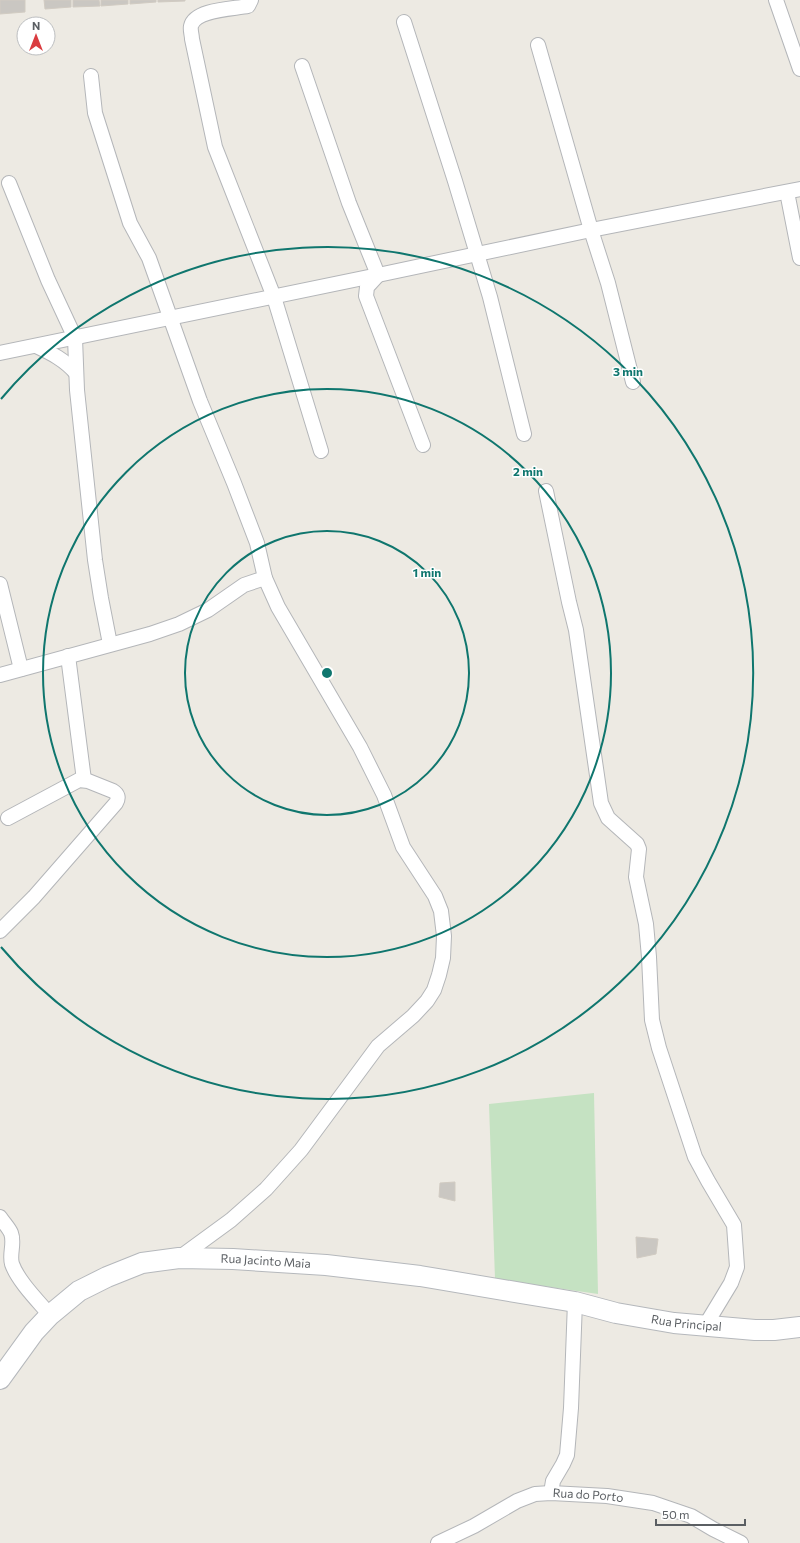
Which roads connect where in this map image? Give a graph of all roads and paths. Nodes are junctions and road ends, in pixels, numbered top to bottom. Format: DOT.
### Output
graph roads {
  1 [pos="251,0"];
  2 [pos="776,0"];
  3 [pos="404,22"];
  4 [pos="538,45"];
  5 [pos="302,66"];
  6 [pos="800,69"];
  7 [pos="91,76"];
  8 [pos="9,183"];
  9 [pos="794,191"];
  10 [pos="591,230"];
  11 [pos="476,253"];
  12 [pos="800,258"];
  13 [pos="378,275"];
  14 [pos="274,296"];
  15 [pos="171,317"];
  16 [pos="75,338"];
  17 [pos="36,346"];
  18 [pos="0,353"];
  19 [pos="76,373"];
  20 [pos="633,382"];
  21 [pos="524,434"];
  22 [pos="424,445"];
  23 [pos="321,451"];
  24 [pos="546,491"];
  25 [pos="265,578"];
  26 [pos="0,584"];
  27 [pos="110,644"];
  28 [pos="68,656"];
  29 [pos="21,669"];
  30 [pos="0,674"];
  31 [pos="84,780"];
  32 [pos="8,818"];
  33 [pos="0,931"];
  34 [pos="0,1217"];
  35 [pos="179,1258"];
  36 [pos="575,1302"];
  37 [pos="50,1315"];
  38 [pos="705,1326"];
  39 [pos="800,1327"];
  40 [pos="0,1379"];
  41 [pos="550,1493"];
  42 [pos="438,1543"];
  43 [pos="741,1543"];
  1 -- 14 [label="street"];
  2 -- 6 [label="street"];
  3 -- 11 [label="street"];
  4 -- 10 [label="street"];
  5 -- 13 [label="street"];
  7 -- 15 [label="street"];
  8 -- 16 [label="street"];
  9 -- 10 [label="street"];
  9 -- 12 [label="street"];
  10 -- 11 [label="street"];
  10 -- 20 [label="street"];
  11 -- 13 [label="street"];
  11 -- 21 [label="street"];
  13 -- 14 [label="street"];
  13 -- 22 [label="street"];
  14 -- 15 [label="street"];
  14 -- 23 [label="street"];
  15 -- 16 [label="street"];
  15 -- 25 [label="street"];
  16 -- 17 [label="street"];
  16 -- 19 [label="street"];
  17 -- 18 [label="street"];
  17 -- 19 [label="street"];
  19 -- 27 [label="street"];
  24 -- 38 [label="street"];
  25 -- 27 [label="street"];
  25 -- 35 [label="street"];
  26 -- 29 [label="street"];
  27 -- 28 [label="street"];
  28 -- 29 [label="street"];
  28 -- 31 [label="street"];
  29 -- 30 [label="street"];
  31 -- 32 [label="street"];
  31 -- 33 [label="street"];
  34 -- 37 [label="street"];
  35 -- 36 [label="street, Rua Jacinto Maia"];
  35 -- 37 [label="street, Rua Jacinto Maia"];
  36 -- 38 [label="street, Rua Principal"];
  36 -- 41 [label="street"];
  37 -- 40 [label="street, Rua Jacinto Maia"];
  38 -- 39 [label="street, Rua Principal"];
  41 -- 42 [label="street, Rua do Porto"];
  41 -- 43 [label="street, Rua do Porto"];
}
